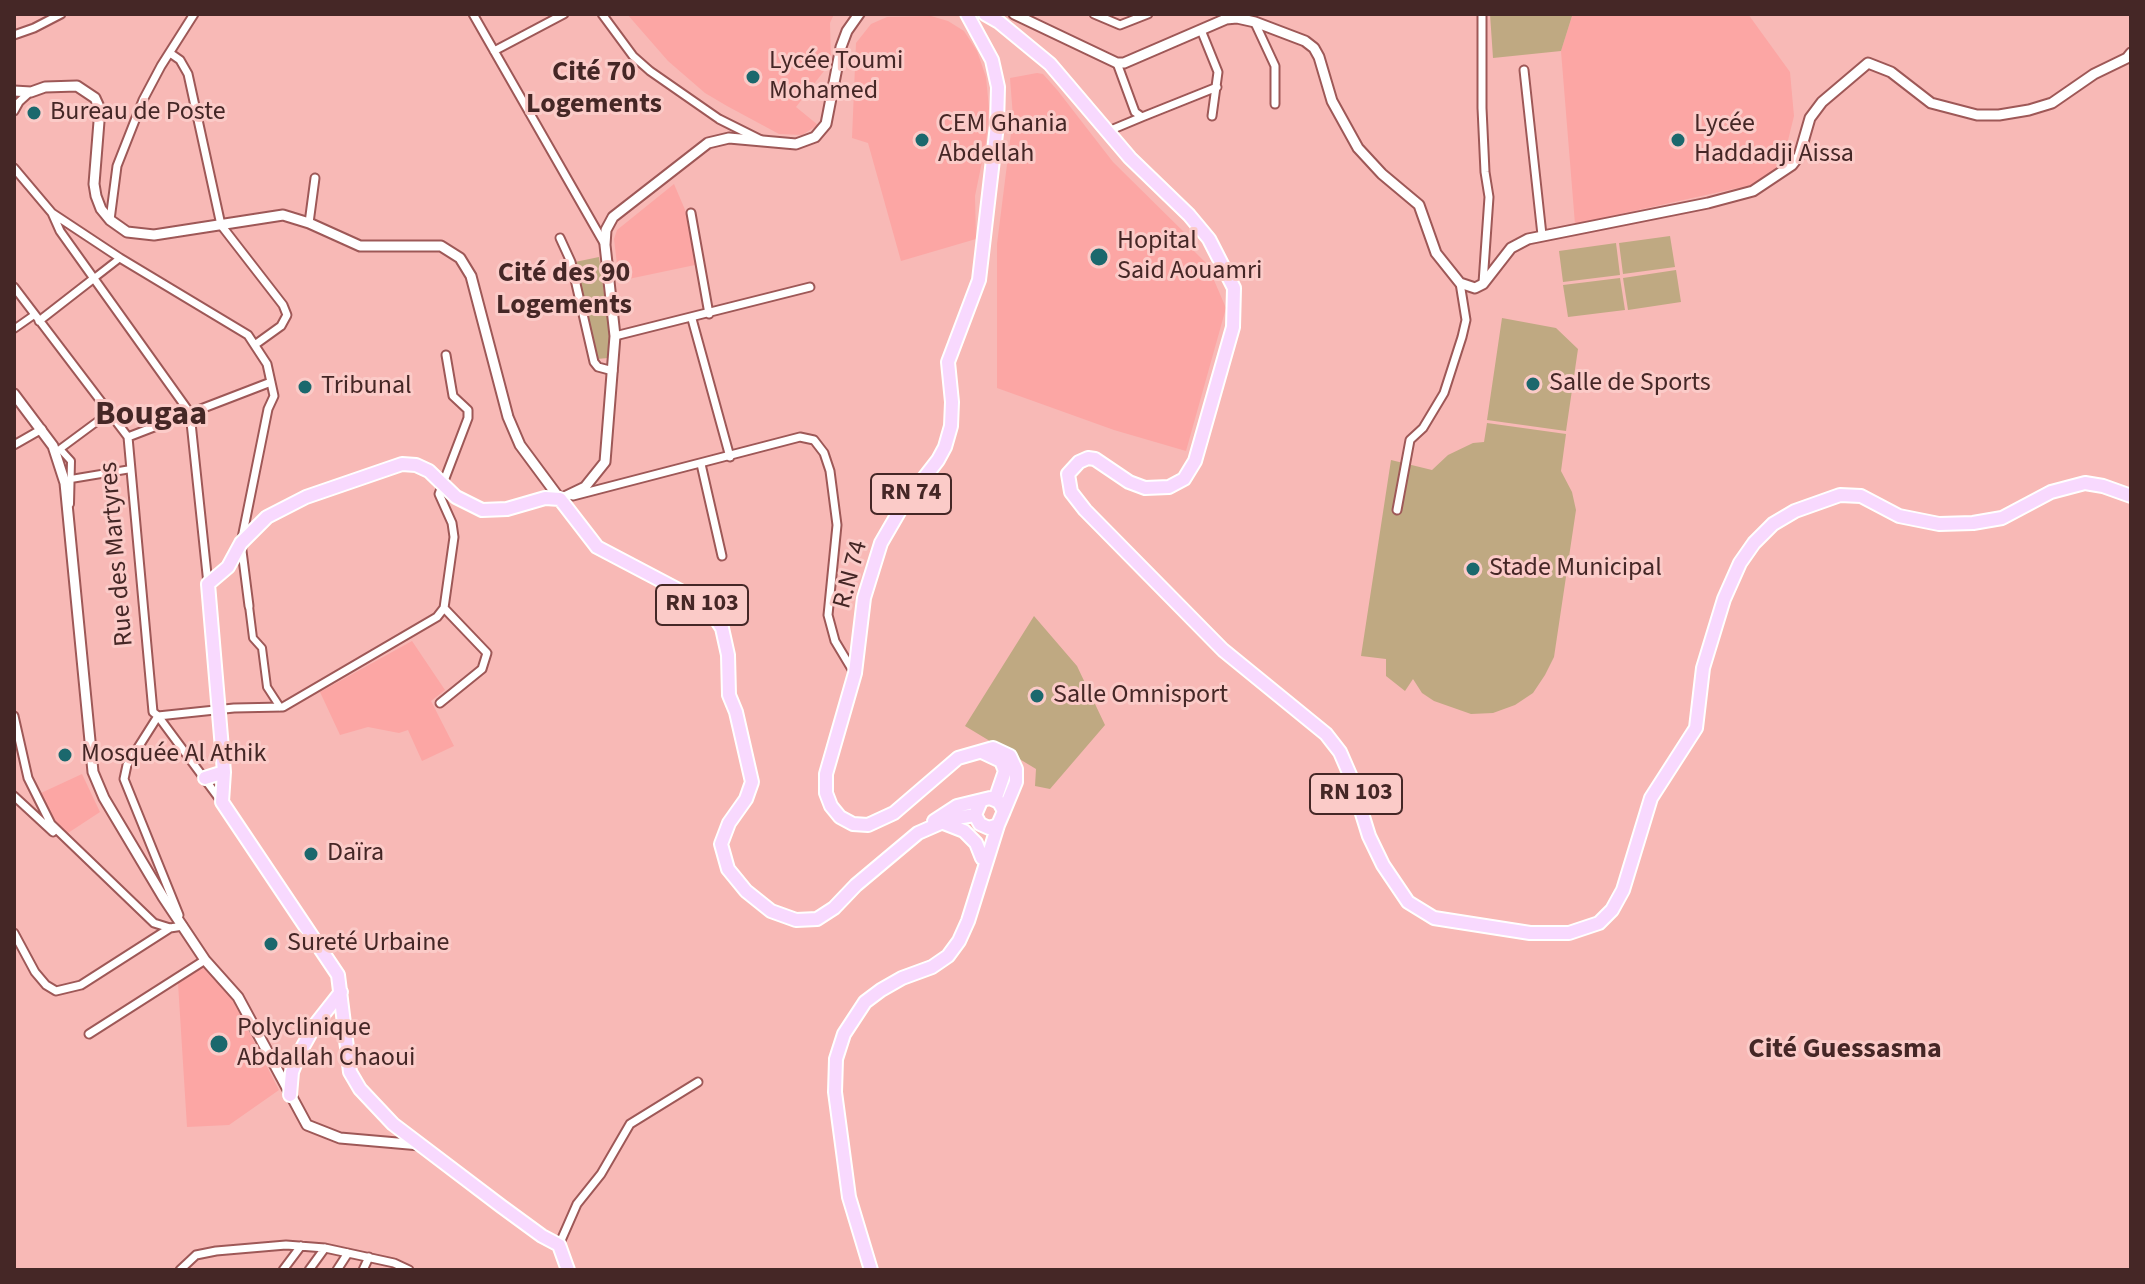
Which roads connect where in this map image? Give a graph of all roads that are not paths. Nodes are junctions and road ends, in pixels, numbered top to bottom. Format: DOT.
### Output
graph roads {
  1 [pos="61,14"];
  2 [pos="194,14"];
  3 [pos="473,14"];
  4 [pos="564,14"];
  5 [pos="602,14"];
  6 [pos="859,14"];
  7 [pos="967,14"];
  8 [pos="985,14"];
  9 [pos="1014,14"];
  10 [pos="1037,14"];
  11 [pos="1094,14"];
  12 [pos="1146,14"];
  13 [pos="1482,14"];
  14 [pos="1255,22"];
  15 [pos="1042,27"];
  16 [pos="1201,30"];
  17 [pos="14,35"];
  18 [pos="494,51"];
  19 [pos="170,53"];
  20 [pos="2131,53"];
  21 [pos="1117,63"];
  22 [pos="1524,70"];
  23 [pos="1217,87"];
  24 [pos="14,91"];
  25 [pos="31,92"];
  26 [pos="1275,104"];
  27 [pos="14,111"];
  28 [pos="1212,116"];
  29 [pos="1142,117"];
  30 [pos="1106,132"];
  31 [pos="763,141"];
  32 [pos="14,168"];
  33 [pos="315,178"];
  34 [pos="52,213"];
  35 [pos="691,213"];
  36 [pos="110,220"];
  37 [pos="309,223"];
  38 [pos="221,225"];
  39 [pos="1542,235"];
  40 [pos="560,238"];
  41 [pos="605,245"];
  42 [pos="120,258"];
  43 [pos="93,279"];
  44 [pos="1460,283"];
  45 [pos="1483,284"];
  46 [pos="14,287"];
  47 [pos="810,287"];
  48 [pos="709,314"];
  49 [pos="36,318"];
  50 [pos="692,319"];
  51 [pos="14,329"];
  52 [pos="615,336"];
  53 [pos="256,344"];
  54 [pos="446,355"];
  55 [pos="613,371"];
  56 [pos="271,382"];
  57 [pos="14,394"];
  58 [pos="110,412"];
  59 [pos="190,413"];
  60 [pos="42,429"];
  61 [pos="128,437"];
  62 [pos="14,445"];
  63 [pos="57,447"];
  64 [pos="730,457"];
  65 [pos="701,464"];
  66 [pos="131,469"];
  67 [pos="71,479"];
  68 [pos="442,484"];
  69 [pos="2131,496"];
  70 [pos="560,499"];
  71 [pos="1397,510"];
  72 [pos="68,512"];
  73 [pos="241,543"];
  74 [pos="722,556"];
  75 [pos="208,584"];
  76 [pos="249,606"];
  77 [pos="444,608"];
  78 [pos="855,673"];
  79 [pos="440,703"];
  80 [pos="280,707"];
  81 [pos="219,709"];
  82 [pos="155,714"];
  83 [pos="14,716"];
  84 [pos="977,751"];
  85 [pos="224,772"];
  86 [pos="205,778"];
  87 [pos="14,796"];
  88 [pos="995,800"];
  89 [pos="981,801"];
  90 [pos="222,802"];
  91 [pos="1004,811"];
  92 [pos="977,819"];
  93 [pos="935,824"];
  94 [pos="998,825"];
  95 [pos="71,846"];
  96 [pos="982,858"];
  97 [pos="982,873"];
  98 [pos="184,927"];
  99 [pos="170,928"];
  100 [pos="14,933"];
  101 [pos="205,960"];
  102 [pos="341,992"];
  103 [pos="89,1034"];
  104 [pos="698,1082"];
  105 [pos="290,1095"];
  106 [pos="422,1145"];
  107 [pos="559,1245"];
  108 [pos="301,1246"];
  109 [pos="325,1248"];
  110 [pos="348,1253"];
  111 [pos="369,1257"];
  112 [pos="392,1266"];
  113 [pos="180,1270"];
  114 [pos="283,1270"];
  115 [pos="309,1270"];
  116 [pos="337,1270"];
  117 [pos="363,1270"];
  118 [pos="409,1270"];
  119 [pos="568,1270"];
  120 [pos="871,1270"];
  1 -- 17 [label="street"];
  2 -- 19 [label="street"];
  3 -- 18 [label="street"];
  4 -- 18 [label="street"];
  5 -- 31 [label="street"];
  6 -- 31 [label="street"];
  7 -- 78 [label="main road, R.N 74 / RN 74"];
  8 -- 30 [label="main road, RN 103"];
  9 -- 15 [label="street"];
  10 -- 15 [label="street"];
  11 -- 12 [label="street"];
  13 -- 45 [label="street"];
  14 -- 16 [label="street"];
  14 -- 26 [label="street"];
  14 -- 44 [label="street"];
  15 -- 21 [label="street"];
  16 -- 21 [label="street"];
  16 -- 23 [label="street"];
  18 -- 41 [label="street"];
  19 -- 36 [label="street"];
  19 -- 38 [label="street"];
  20 -- 39 [label="street"];
  21 -- 29 [label="street"];
  22 -- 39 [label="street"];
  23 -- 28 [label="street"];
  23 -- 29 [label="street"];
  24 -- 25 [label="street"];
  25 -- 27 [label="street"];
  25 -- 36 [label="street"];
  29 -- 30 [label="street"];
  30 -- 69 [label="main road, RN 103"];
  31 -- 41 [label="street"];
  32 -- 34 [label="street"];
  33 -- 37 [label="street"];
  34 -- 42 [label="street"];
  34 -- 43 [label="street"];
  35 -- 48 [label="street"];
  36 -- 38 [label="street"];
  37 -- 38 [label="street"];
  37 -- 70 [label="street"];
  38 -- 53 [label="street"];
  39 -- 45 [label="street"];
  40 -- 55 [label="street"];
  41 -- 52 [label="street"];
  42 -- 43 [label="street"];
  42 -- 53 [label="street"];
  43 -- 49 [label="street"];
  43 -- 59 [label="street"];
  44 -- 45 [label="street"];
  44 -- 71 [label="street"];
  46 -- 49 [label="street, Rue des Martyres"];
  47 -- 48 [label="street"];
  48 -- 50 [label="street"];
  49 -- 51 [label="street"];
  49 -- 58 [label="street, Rue des Martyres"];
  50 -- 52 [label="street"];
  50 -- 64 [label="street"];
  52 -- 55 [label="street"];
  53 -- 56 [label="street"];
  54 -- 68 [label="street"];
  55 -- 70 [label="street"];
  56 -- 59 [label="street"];
  56 -- 73 [label="street"];
  57 -- 60 [label="street"];
  58 -- 61 [label="street, Rue des Martyres"];
  58 -- 63 [label="street"];
  59 -- 61 [label="street"];
  59 -- 75 [label="street"];
  60 -- 62 [label="street"];
  60 -- 63 [label="street"];
  61 -- 66 [label="street, Rue des Martyres"];
  63 -- 67 [label="street"];
  63 -- 72 [label="street"];
  64 -- 65 [label="street"];
  64 -- 78 [label="street"];
  65 -- 70 [label="street"];
  65 -- 74 [label="street"];
  66 -- 67 [label="street"];
  66 -- 82 [label="street, Rue des Martyres"];
  67 -- 72 [label="street"];
  68 -- 70 [label="main road"];
  68 -- 73 [label="main road"];
  68 -- 77 [label="street"];
  70 -- 93 [label="main road, RN 103"];
  72 -- 98 [label="street"];
  73 -- 75 [label="main road"];
  73 -- 76 [label="street"];
  75 -- 81 [label="main road"];
  76 -- 80 [label="street"];
  77 -- 79 [label="street"];
  77 -- 80 [label="street"];
  78 -- 84 [label="main road, R.N 74 / RN 74"];
  80 -- 81 [label="street"];
  81 -- 82 [label="street"];
  81 -- 85 [label="main road"];
  82 -- 86 [label="street"];
  82 -- 98 [label="street"];
  83 -- 95 [label="street"];
  84 -- 88 [label="main road"];
  84 -- 91 [label="main road"];
  85 -- 86 [label="main road"];
  85 -- 90 [label="main road"];
  86 -- 90 [label="street"];
  87 -- 95 [label="street"];
  88 -- 89 [label="main road"];
  88 -- 91 [label="main road"];
  89 -- 92 [label="main road"];
  89 -- 93 [label="main road, RN 103"];
  90 -- 102 [label="main road"];
  91 -- 94 [label="main road"];
  92 -- 93 [label="main road, RN 103"];
  92 -- 94 [label="main road"];
  92 -- 96 [label="main road"];
  93 -- 96 [label="main road"];
  94 -- 97 [label="main road"];
  95 -- 99 [label="street"];
  96 -- 97 [label="main road"];
  97 -- 120 [label="main road"];
  98 -- 99 [label="street"];
  98 -- 101 [label="street"];
  99 -- 100 [label="street"];
  101 -- 103 [label="street"];
  101 -- 105 [label="street"];
  102 -- 105 [label="main road"];
  102 -- 106 [label="main road"];
  104 -- 107 [label="street"];
  105 -- 106 [label="street"];
  106 -- 107 [label="main road"];
  107 -- 119 [label="main road"];
  108 -- 109 [label="street"];
  108 -- 113 [label="street"];
  108 -- 114 [label="street"];
  109 -- 110 [label="street"];
  109 -- 115 [label="street"];
  110 -- 111 [label="street"];
  110 -- 116 [label="street"];
  111 -- 112 [label="street"];
  111 -- 117 [label="street"];
  112 -- 118 [label="street"];
}
